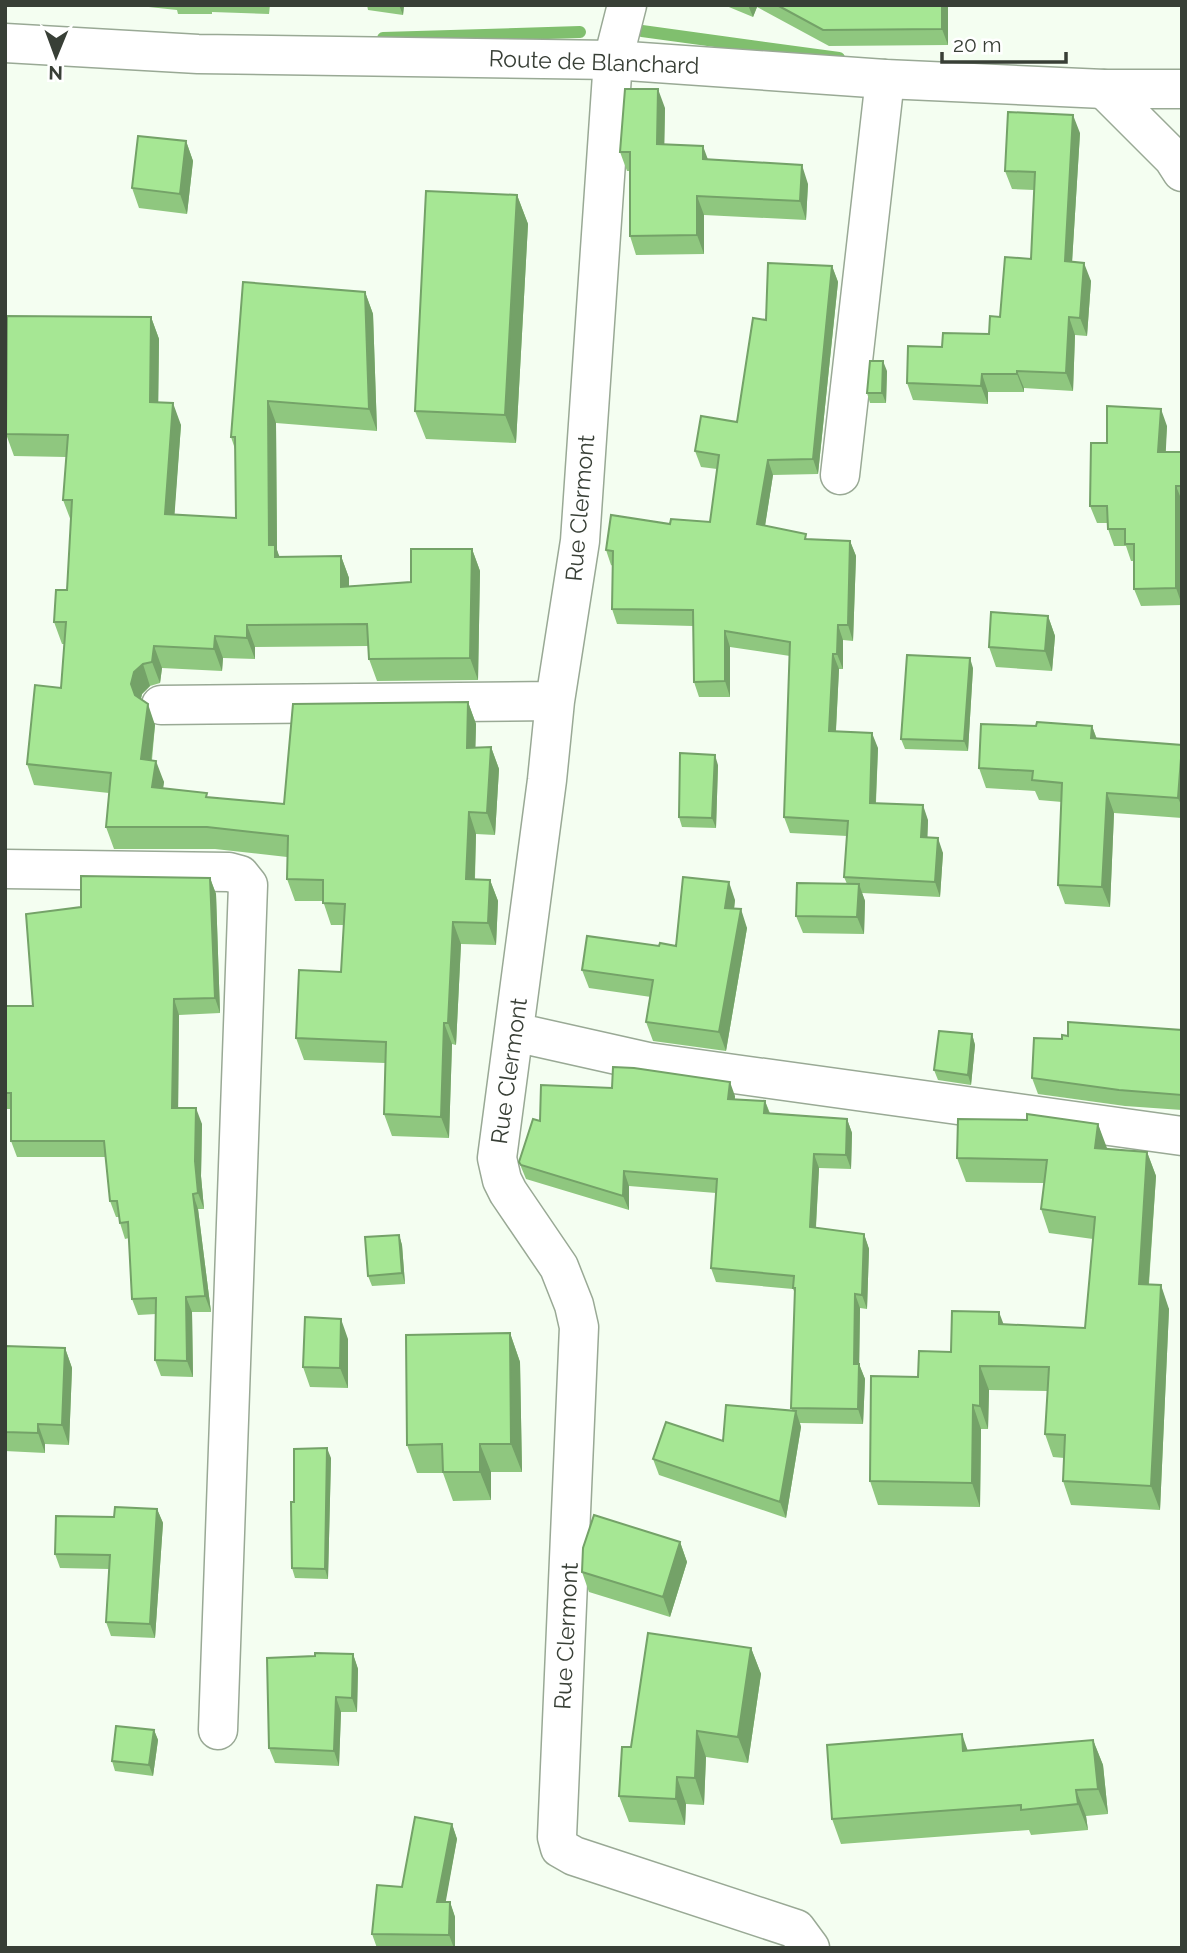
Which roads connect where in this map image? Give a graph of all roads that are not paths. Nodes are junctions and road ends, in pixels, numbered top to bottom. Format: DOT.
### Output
graph roads {
  1 [pos="627,5"];
  2 [pos="5,43"];
  3 [pos="613,60"];
  4 [pos="885,79"];
  5 [pos="1104,89"];
  6 [pos="1182,89"];
  7 [pos="1182,172"];
  8 [pos="840,475"];
  9 [pos="555,701"];
  10 [pos="161,705"];
  11 [pos="5,869"];
  12 [pos="514,1032"];
  13 [pos="1182,1136"];
  14 [pos="218,1730"];
  15 [pos="810,1948"];
  1 -- 3 [label="street, Rue Clermont"];
  2 -- 3 [label="street, Route de Blanchard"];
  3 -- 4 [label="street, Route de Blanchard"];
  3 -- 9 [label="street, Rue Clermont"];
  4 -- 5 [label="street, Route de Blanchard"];
  4 -- 8 [label="street"];
  5 -- 6 [label="street, Route de Blanchard"];
  5 -- 7 [label="street"];
  9 -- 10 [label="street"];
  9 -- 12 [label="street, Rue Clermont"];
  11 -- 14 [label="street"];
  12 -- 13 [label="street"];
  12 -- 15 [label="street, Rue Clermont"];
}
